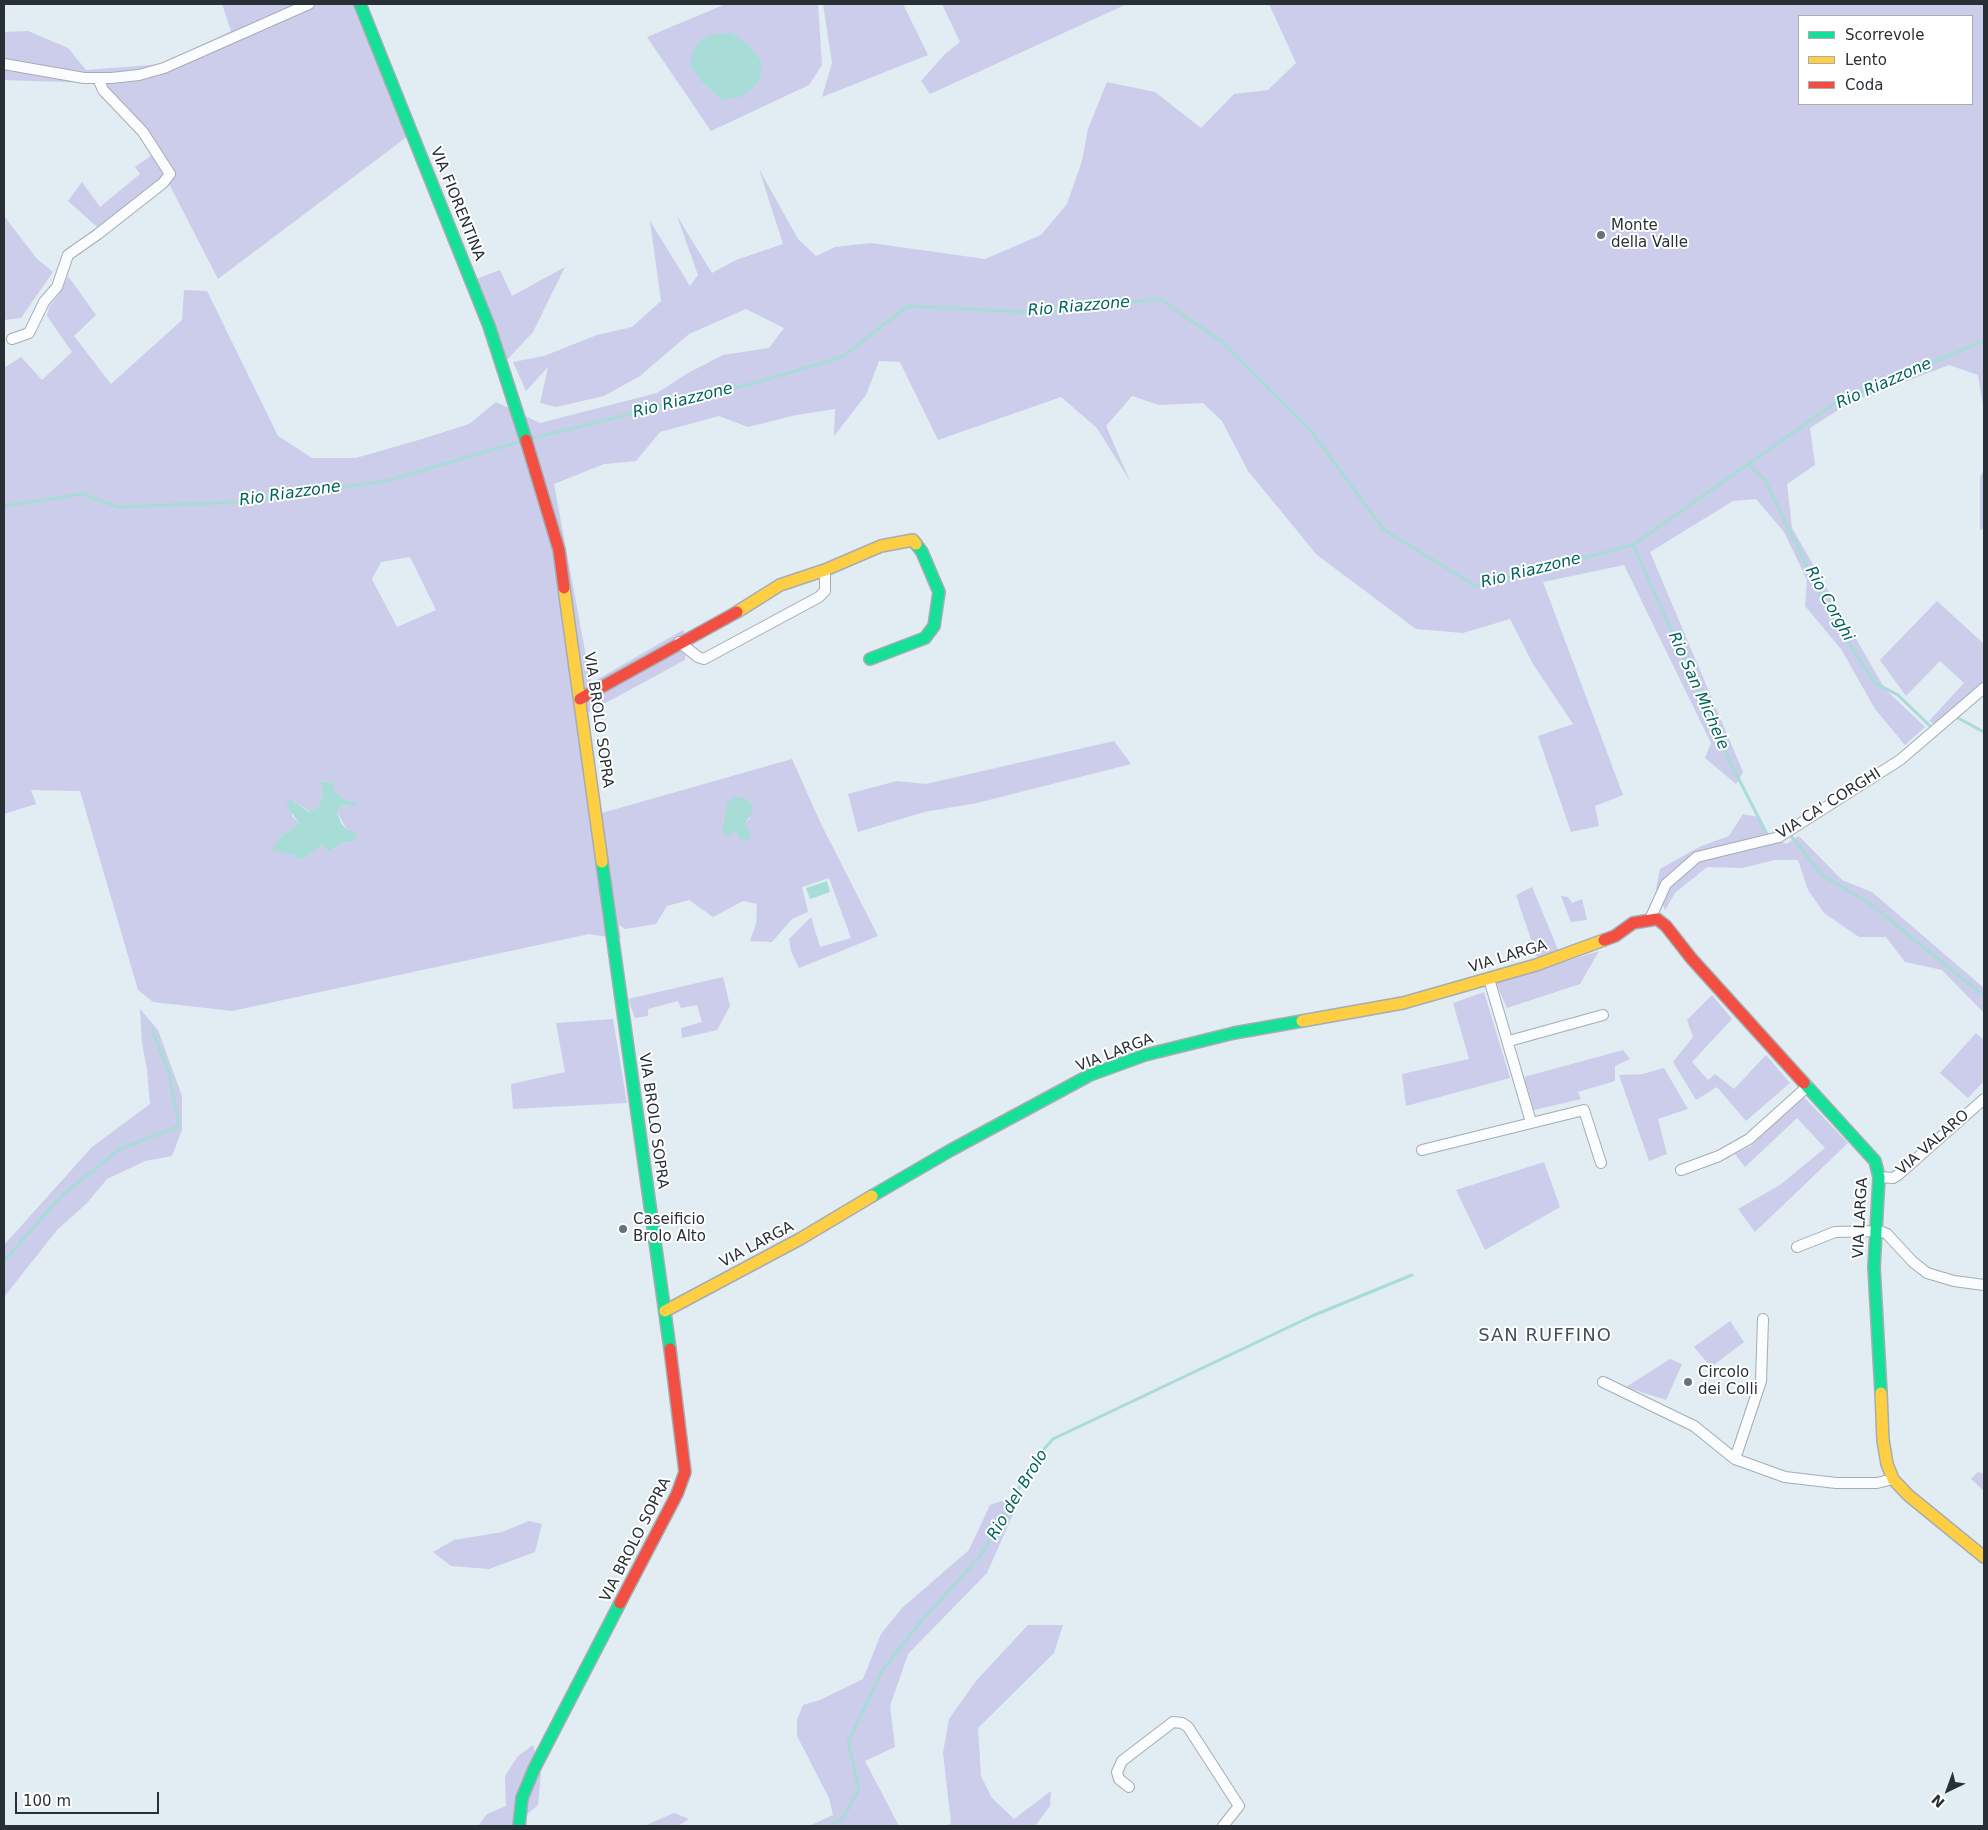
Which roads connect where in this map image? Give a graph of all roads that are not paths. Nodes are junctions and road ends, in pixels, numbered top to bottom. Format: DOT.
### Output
graph roads {
  1 [pos="309,4"];
  2 [pos="360,4"];
  3 [pos="4,64"];
  4 [pos="98,78"];
  5 [pos="12,339"];
  6 [pos="520,419"];
  7 [pos="825,570"];
  8 [pos="679,642"];
  9 [pos="870,659"];
  10 [pos="1984,688"];
  11 [pos="580,699"];
  12 [pos="1650,919"];
  13 [pos="1489,978"];
  14 [pos="1603,1015"];
  15 [pos="1509,1041"];
  16 [pos="1808,1086"];
  17 [pos="1984,1099"];
  18 [pos="1531,1122"];
  19 [pos="1422,1150"];
  20 [pos="1601,1163"];
  21 [pos="1681,1170"];
  22 [pos="1879,1177"];
  23 [pos="1874,1231"];
  24 [pos="1797,1247"];
  25 [pos="1984,1285"];
  26 [pos="665,1311"];
  27 [pos="1763,1318"];
  28 [pos="1603,1382"];
  29 [pos="1735,1459"];
  30 [pos="1893,1478"];
  31 [pos="1984,1557"];
  32 [pos="1129,1787"];
  33 [pos="519,1826"];
  34 [pos="1223,1826"];
  1 -- 4 [label="street"];
  2 -- 6 [label="street, VIA FIORENTINA"];
  3 -- 4 [label="street"];
  4 -- 5 [label="street"];
  6 -- 11 [label="street, VIA BROLO SOPRA"];
  7 -- 8 [label="street"];
  7 -- 8 [label="street"];
  7 -- 9 [label="street"];
  8 -- 11 [label="street"];
  10 -- 12 [label="street, VIA CA' CORGHI"];
  11 -- 26 [label="street, VIA BROLO SOPRA"];
  12 -- 13 [label="street, VIA LARGA"];
  12 -- 16 [label="street, VIA LARGA"];
  13 -- 15 [label="street"];
  13 -- 26 [label="street, VIA LARGA"];
  14 -- 15 [label="street"];
  15 -- 18 [label="street"];
  16 -- 21 [label="street"];
  16 -- 22 [label="street, VIA LARGA"];
  17 -- 22 [label="street, VIA VALARO"];
  18 -- 19 [label="street"];
  18 -- 20 [label="street"];
  22 -- 23 [label="street, VIA LARGA"];
  23 -- 24 [label="street"];
  23 -- 25 [label="street"];
  23 -- 30 [label="street, VIA LARGA"];
  26 -- 33 [label="street, VIA BROLO SOPRA"];
  27 -- 29 [label="street"];
  28 -- 29 [label="street"];
  29 -- 30 [label="street"];
  30 -- 31 [label="street, VIA LARGA"];
  32 -- 34 [label="street"];
}
